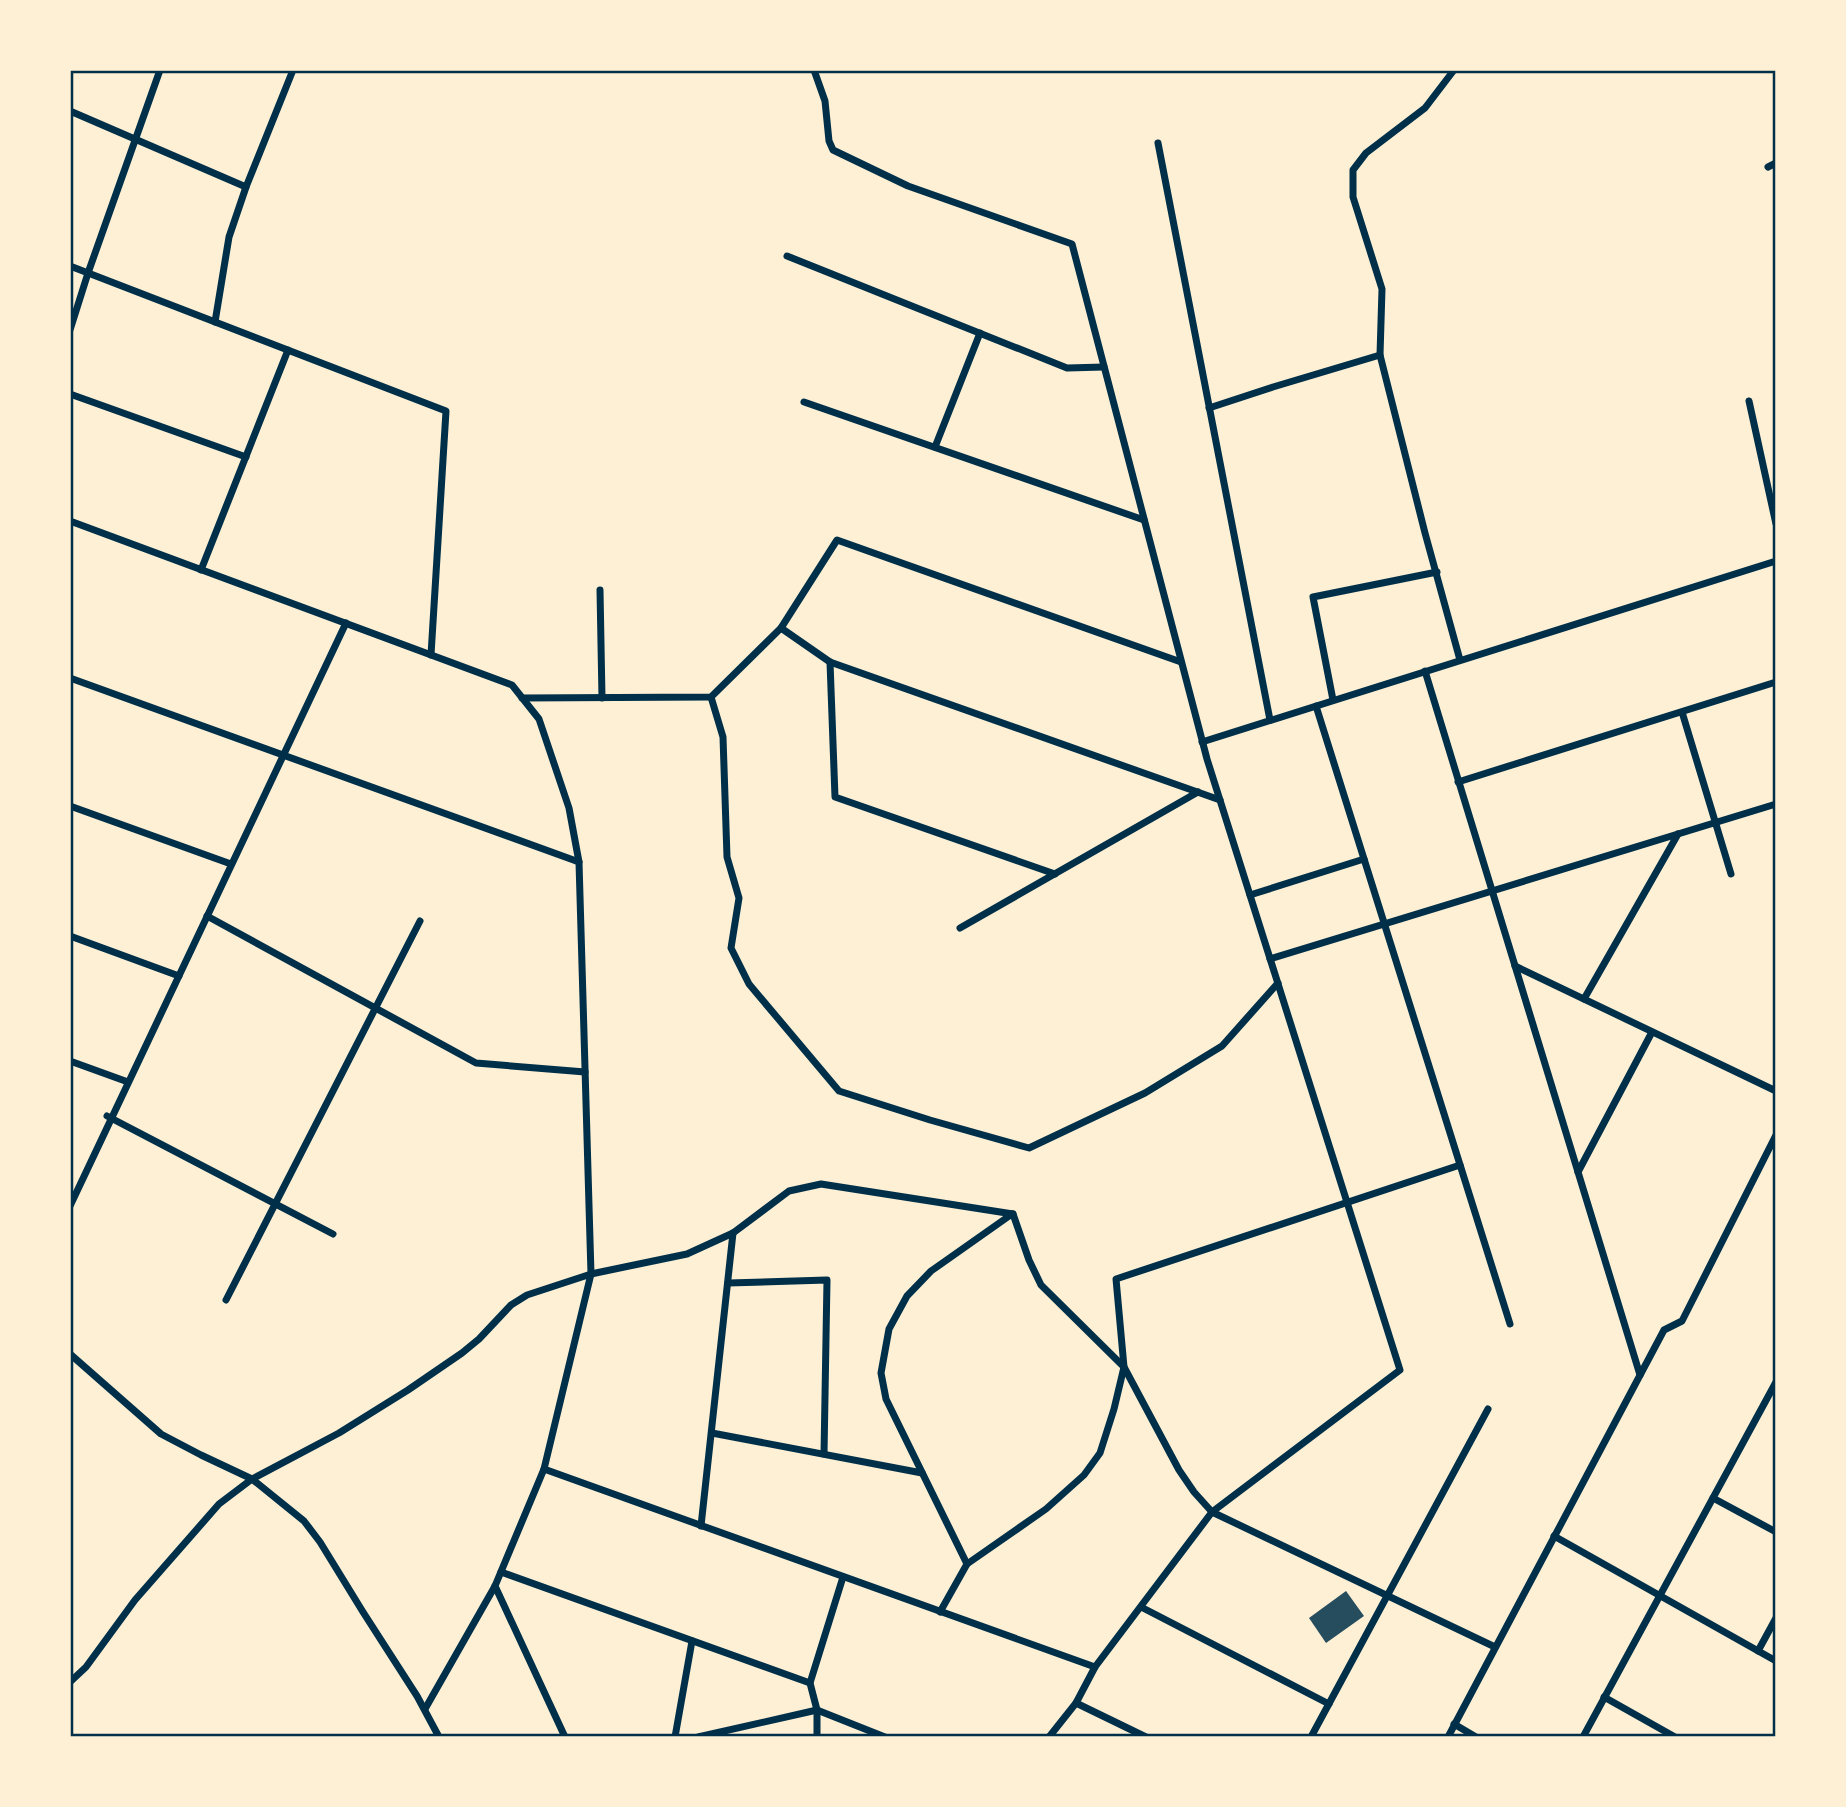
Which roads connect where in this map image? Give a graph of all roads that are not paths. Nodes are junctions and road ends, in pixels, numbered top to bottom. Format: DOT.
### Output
graph roads {
  1 [pos="160,70"];
  2 [pos="293,70"];
  3 [pos="814,70"];
  4 [pos="1454,70"];
  5 [pos="70,111"];
  6 [pos="135,139"];
  7 [pos="1158,144"];
  8 [pos="246,187"];
  9 [pos="787,256"];
  10 [pos="70,266"];
  11 [pos="88,273"];
  12 [pos="215,322"];
  13 [pos="70,330"];
  14 [pos="980,333"];
  15 [pos="288,350"];
  16 [pos="1380,355"];
  17 [pos="1104,367"];
  18 [pos="70,394"];
  19 [pos="1749,401"];
  20 [pos="804,402"];
  21 [pos="1209,408"];
  22 [pos="935,447"];
  23 [pos="246,457"];
  24 [pos="1776,480"];
  25 [pos="1768,488"];
  26 [pos="1144,520"];
  27 [pos="70,521"];
  28 [pos="1776,524"];
  29 [pos="1776,561"];
  30 [pos="201,570"];
  31 [pos="1437,572"];
  32 [pos="600,590"];
  33 [pos="346,623"];
  34 [pos="781,628"];
  35 [pos="431,655"];
  36 [pos="1460,660"];
  37 [pos="830,662"];
  38 [pos="1181,662"];
  39 [pos="1425,671"];
  40 [pos="70,678"];
  41 [pos="1776,682"];
  42 [pos="711,697"];
  43 [pos="522,698"];
  44 [pos="603,698"];
  45 [pos="1334,700"];
  46 [pos="1316,706"];
  47 [pos="1682,712"];
  48 [pos="1270,720"];
  49 [pos="1202,742"];
  50 [pos="283,755"];
  51 [pos="1458,782"];
  52 [pos="1198,792"];
  53 [pos="1220,800"];
  54 [pos="1776,804"];
  55 [pos="70,806"];
  56 [pos="1715,822"];
  57 [pos="1678,834"];
  58 [pos="1364,859"];
  59 [pos="579,862"];
  60 [pos="232,864"];
  61 [pos="1055,874"];
  62 [pos="1731,874"];
  63 [pos="1492,891"];
  64 [pos="1250,895"];
  65 [pos="207,916"];
  66 [pos="421,921"];
  67 [pos="1385,924"];
  68 [pos="960,928"];
  69 [pos="70,936"];
  70 [pos="1270,959"];
  71 [pos="1515,966"];
  72 [pos="179,976"];
  73 [pos="1278,983"];
  74 [pos="1584,999"];
  75 [pos="375,1008"];
  76 [pos="1652,1031"];
  77 [pos="70,1061"];
  78 [pos="585,1072"];
  79 [pos="128,1082"];
  80 [pos="1776,1091"];
  81 [pos="109,1117"];
  82 [pos="1776,1135"];
  83 [pos="1460,1165"];
  84 [pos="1578,1172"];
  85 [pos="73,1192"];
  86 [pos="1347,1202"];
  87 [pos="275,1204"];
  88 [pos="70,1206"];
  89 [pos="1013,1214"];
  90 [pos="733,1233"];
  91 [pos="333,1234"];
  92 [pos="590,1274"];
  93 [pos="728,1283"];
  94 [pos="226,1300"];
  95 [pos="1510,1324"];
  96 [pos="70,1354"];
  97 [pos="1124,1367"];
  98 [pos="1640,1375"];
  99 [pos="1776,1382"];
  100 [pos="1488,1409"];
  101 [pos="712,1433"];
  102 [pos="824,1454"];
  103 [pos="544,1469"];
  104 [pos="922,1473"];
  105 [pos="252,1479"];
  106 [pos="1713,1498"];
  107 [pos="1212,1512"];
  108 [pos="702,1526"];
  109 [pos="1776,1532"];
  110 [pos="1554,1536"];
  111 [pos="967,1564"];
  112 [pos="501,1572"];
  113 [pos="843,1577"];
  114 [pos="495,1586"];
  115 [pos="1387,1595"];
  116 [pos="1660,1596"];
  117 [pos="1141,1607"];
  118 [pos="940,1612"];
  119 [pos="1776,1618"];
  120 [pos="692,1641"];
  121 [pos="1495,1647"];
  122 [pos="1758,1651"];
  123 [pos="1776,1661"];
  124 [pos="1095,1667"];
  125 [pos="70,1682"];
  126 [pos="810,1683"];
  127 [pos="1604,1698"];
  128 [pos="1076,1703"];
  129 [pos="1329,1704"];
  130 [pos="425,1709"];
  131 [pos="817,1710"];
  132 [pos="1454,1724"];
  133 [pos="439,1737"];
  134 [pos="565,1737"];
  135 [pos="675,1737"];
  136 [pos="698,1737"];
  137 [pos="817,1737"];
  138 [pos="885,1737"];
  139 [pos="1049,1737"];
  140 [pos="1146,1737"];
  141 [pos="1311,1737"];
  142 [pos="1448,1737"];
  143 [pos="1476,1737"];
  144 [pos="1583,1737"];
  145 [pos="1675,1737"];
  1 -- 6 [label="street"];
  2 -- 8 [label="street"];
  3 -- 17 [label="street"];
  4 -- 16 [label="street"];
  5 -- 6 [label="street"];
  6 -- 8 [label="street"];
  6 -- 11 [label="street"];
  7 -- 21 [label="street"];
  8 -- 12 [label="street"];
  9 -- 14 [label="street"];
  10 -- 11 [label="street"];
  11 -- 12 [label="street"];
  11 -- 13 [label="street"];
  12 -- 15 [label="street"];
  14 -- 17 [label="street"];
  14 -- 22 [label="street"];
  15 -- 23 [label="street"];
  15 -- 35 [label="street"];
  16 -- 21 [label="street"];
  16 -- 31 [label="street"];
  17 -- 26 [label="street"];
  18 -- 23 [label="street"];
  19 -- 25 [label="street"];
  20 -- 22 [label="street"];
  21 -- 48 [label="street"];
  22 -- 26 [label="street"];
  23 -- 30 [label="street"];
  24 -- 25 [label="street"];
  25 -- 28 [label="street"];
  26 -- 38 [label="street"];
  27 -- 30 [label="street"];
  29 -- 36 [label="street"];
  30 -- 33 [label="street"];
  31 -- 36 [label="street"];
  31 -- 45 [label="street"];
  32 -- 44 [label="street"];
  33 -- 35 [label="street"];
  33 -- 50 [label="street"];
  34 -- 37 [label="street"];
  34 -- 38 [label="street"];
  34 -- 42 [label="street"];
  35 -- 43 [label="street"];
  36 -- 39 [label="street"];
  37 -- 52 [label="street"];
  37 -- 61 [label="street"];
  38 -- 49 [label="street"];
  39 -- 45 [label="street"];
  39 -- 51 [label="street"];
  40 -- 50 [label="street"];
  41 -- 47 [label="street"];
  42 -- 44 [label="street"];
  42 -- 73 [label="street"];
  43 -- 44 [label="street"];
  43 -- 59 [label="street"];
  45 -- 46 [label="street"];
  46 -- 48 [label="street"];
  46 -- 58 [label="street"];
  47 -- 51 [label="street"];
  47 -- 56 [label="street"];
  48 -- 49 [label="street"];
  49 -- 53 [label="street"];
  50 -- 59 [label="street"];
  50 -- 60 [label="street"];
  51 -- 63 [label="street"];
  52 -- 53 [label="street"];
  52 -- 61 [label="street"];
  53 -- 64 [label="street"];
  54 -- 56 [label="street"];
  55 -- 60 [label="street"];
  56 -- 57 [label="street"];
  56 -- 62 [label="street"];
  57 -- 63 [label="street"];
  57 -- 74 [label="street"];
  58 -- 64 [label="street"];
  58 -- 67 [label="street"];
  59 -- 78 [label="street"];
  60 -- 65 [label="street"];
  61 -- 68 [label="street"];
  63 -- 67 [label="street"];
  63 -- 71 [label="street"];
  64 -- 70 [label="street"];
  65 -- 72 [label="street"];
  65 -- 75 [label="street"];
  66 -- 75 [label="street"];
  67 -- 70 [label="street"];
  67 -- 83 [label="street"];
  69 -- 72 [label="street"];
  70 -- 73 [label="street"];
  71 -- 74 [label="street"];
  71 -- 84 [label="street"];
  72 -- 79 [label="street"];
  73 -- 86 [label="street"];
  74 -- 76 [label="street"];
  75 -- 78 [label="street"];
  75 -- 87 [label="street"];
  76 -- 80 [label="street"];
  76 -- 84 [label="street"];
  77 -- 79 [label="street"];
  78 -- 92 [label="street"];
  79 -- 81 [label="street"];
  81 -- 85 [label="street"];
  81 -- 87 [label="street"];
  82 -- 98 [label="street"];
  83 -- 86 [label="street"];
  83 -- 95 [label="street"];
  84 -- 98 [label="street"];
  85 -- 88 [label="street"];
  86 -- 97 [label="street"];
  86 -- 107 [label="street"];
  87 -- 91 [label="street"];
  87 -- 94 [label="street"];
  89 -- 90 [label="street"];
  89 -- 97 [label="street"];
  89 -- 104 [label="street"];
  90 -- 92 [label="street"];
  90 -- 93 [label="street"];
  92 -- 103 [label="street"];
  92 -- 105 [label="street"];
  93 -- 101 [label="street"];
  93 -- 102 [label="street"];
  96 -- 105 [label="street"];
  97 -- 107 [label="street"];
  97 -- 111 [label="street"];
  98 -- 110 [label="street"];
  99 -- 106 [label="street"];
  100 -- 115 [label="street"];
  101 -- 102 [label="street"];
  101 -- 108 [label="street"];
  102 -- 104 [label="street"];
  103 -- 108 [label="street"];
  103 -- 112 [label="street"];
  104 -- 111 [label="street"];
  105 -- 125 [label="street"];
  105 -- 130 [label="street"];
  106 -- 109 [label="street"];
  106 -- 116 [label="street"];
  107 -- 115 [label="street"];
  107 -- 117 [label="street"];
  108 -- 113 [label="street"];
  110 -- 116 [label="street"];
  110 -- 121 [label="street"];
  111 -- 118 [label="street"];
  112 -- 114 [label="street"];
  112 -- 120 [label="street"];
  113 -- 118 [label="street"];
  113 -- 126 [label="street"];
  114 -- 130 [label="street"];
  114 -- 134 [label="street"];
  115 -- 121 [label="street"];
  115 -- 129 [label="street"];
  116 -- 122 [label="street"];
  116 -- 127 [label="street"];
  117 -- 124 [label="street"];
  117 -- 129 [label="street"];
  118 -- 124 [label="street"];
  119 -- 122 [label="street"];
  120 -- 126 [label="street"];
  120 -- 135 [label="street"];
  121 -- 132 [label="street"];
  122 -- 123 [label="street"];
  124 -- 128 [label="street"];
  126 -- 131 [label="street"];
  127 -- 144 [label="street"];
  127 -- 145 [label="street"];
  128 -- 139 [label="street"];
  128 -- 140 [label="street"];
  129 -- 141 [label="street"];
  130 -- 133 [label="street"];
  131 -- 136 [label="street"];
  131 -- 137 [label="street"];
  131 -- 138 [label="street"];
  132 -- 142 [label="street"];
  132 -- 143 [label="street"];
}
